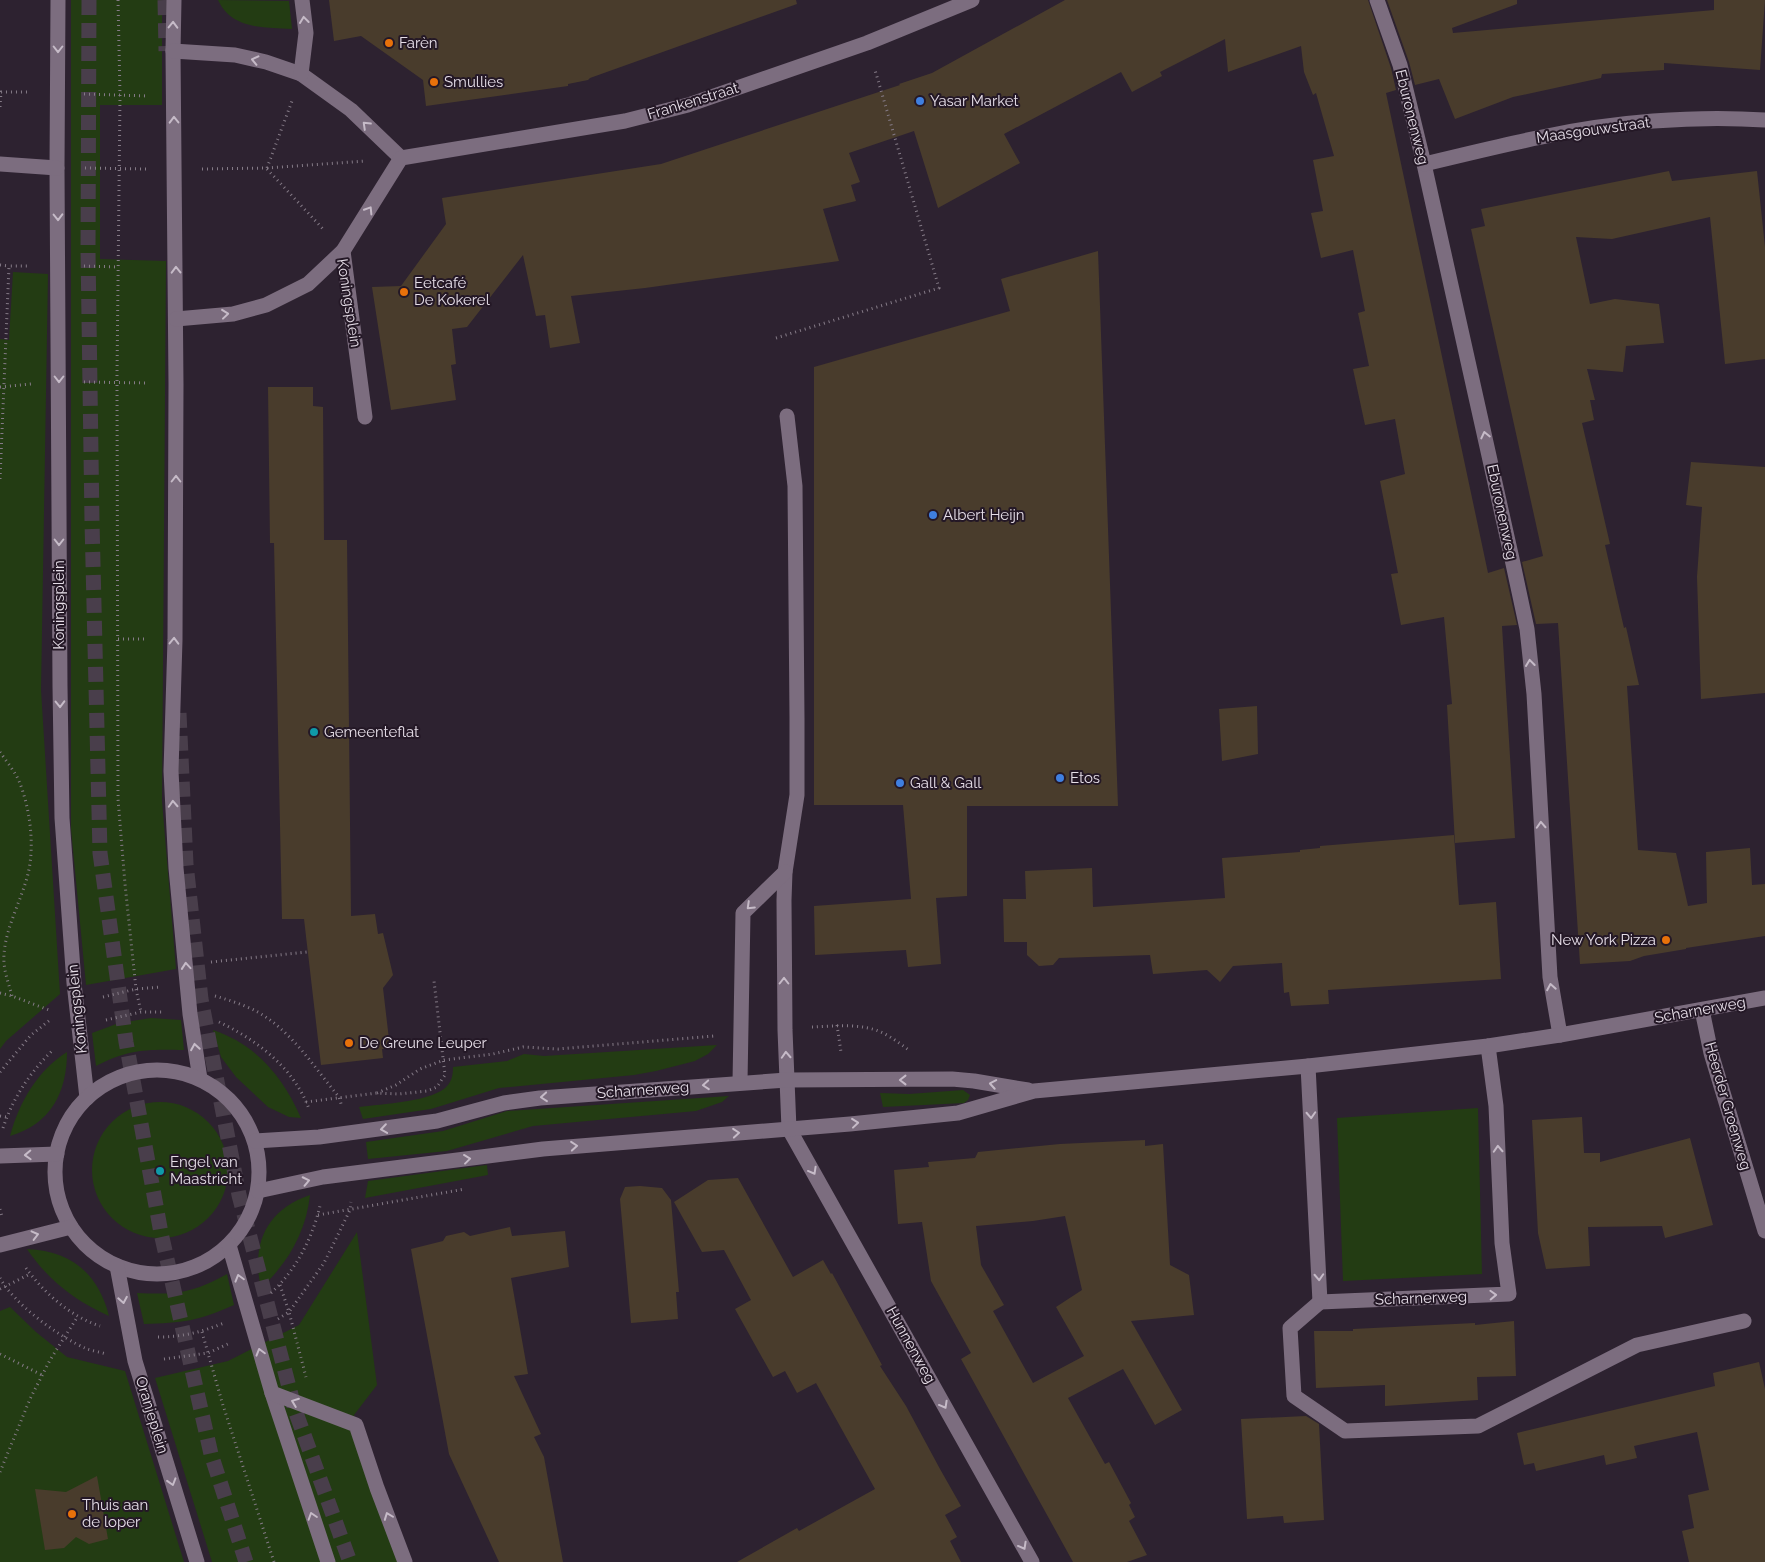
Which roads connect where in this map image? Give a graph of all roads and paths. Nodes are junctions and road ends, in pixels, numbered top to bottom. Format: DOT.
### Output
graph roads {
  1 [pos="58,0"];
  2 [pos="118,0"];
  3 [pos="174,0"];
  4 [pos="302,0"];
  5 [pos="972,0"];
  6 [pos="1377,0"];
  7 [pos="867,43"];
  8 [pos="173,51"];
  9 [pos="301,74"];
  10 [pos="1765,120"];
  11 [pos="401,158"];
  12 [pos="0,164"];
  13 [pos="1424,164"];
  14 [pos="57,168"];
  15 [pos="119,168"];
  16 [pos="267,168"];
  17 [pos="343,251"];
  18 [pos="0,266"];
  19 [pos="9,266"];
  20 [pos="176,319"];
  21 [pos="776,338"];
  22 [pos="59,382"];
  23 [pos="117,383"];
  24 [pos="176,384"];
  25 [pos="3,387"];
  26 [pos="787,416"];
  27 [pos="366,417"];
  28 [pos="0,478"];
  29 [pos="0,752"];
  30 [pos="785,872"];
  31 [pos="308,952"];
  32 [pos="186,965"];
  33 [pos="434,981"];
  34 [pos="136,989"];
  35 [pos="188,989"];
  36 [pos="0,993"];
  37 [pos="12,996"];
  38 [pos="1765,998"];
  39 [pos="1702,1010"];
  40 [pos="141,1012"];
  41 [pos="190,1014"];
  42 [pos="860,1027"];
  43 [pos="808,1028"];
  44 [pos="78,1033"];
  45 [pos="740,1033"];
  46 [pos="1560,1035"];
  47 [pos="1488,1046"];
  48 [pos="444,1060"];
  49 [pos="1308,1066"];
  50 [pos="200,1079"];
  51 [pos="787,1080"];
  52 [pos="740,1082"];
  53 [pos="1034,1091"];
  54 [pos="377,1093"];
  55 [pos="340,1097"];
  56 [pos="87,1098"];
  57 [pos="0,1116"];
  58 [pos="789,1129"];
  59 [pos="350,1133"];
  60 [pos="255,1141"];
  61 [pos="57,1154"];
  62 [pos="0,1156"];
  63 [pos="354,1173"];
  64 [pos="258,1191"];
  65 [pos="318,1215"];
  66 [pos="71,1226"];
  67 [pos="1765,1231"];
  68 [pos="0,1245"];
  69 [pos="229,1245"];
  70 [pos="117,1266"];
  71 [pos="0,1278"];
  72 [pos="280,1285"];
  73 [pos="5,1287"];
  74 [pos="0,1289"];
  75 [pos="1320,1302"];
  76 [pos="248,1311"];
  77 [pos="289,1312"];
  78 [pos="78,1316"];
  79 [pos="1744,1321"];
  80 [pos="202,1332"];
  81 [pos="255,1332"];
  82 [pos="129,1334"];
  83 [pos="65,1337"];
  84 [pos="208,1352"];
  85 [pos="0,1354"];
  86 [pos="135,1361"];
  87 [pos="42,1375"];
  88 [pos="272,1393"];
  89 [pos="314,1409"];
  90 [pos="0,1472"];
  91 [pos="197,1562"];
  92 [pos="274,1562"];
  93 [pos="328,1562"];
  94 [pos="405,1562"];
  95 [pos="1032,1562"];
  1 -- 14 [label="street, Koningsplein, one-way"];
  2 -- 15 [label="path"];
  8 -- 3 [label="street, one-way"];
  9 -- 4 [label="street, one-way"];
  5 -- 7 [label="street, Frankenstraat"];
  6 -- 13 [label="street, Eburonenweg"];
  7 -- 11 [label="street, Frankenstraat"];
  7 -- 21 [label="path"];
  9 -- 8 [label="street, one-way"];
  20 -- 8 [label="street, one-way"];
  11 -- 9 [label="street, one-way"];
  9 -- 16 [label="path"];
  10 -- 13 [label="street, Maasgouwstraat"];
  11 -- 16 [label="path"];
  17 -- 11 [label="street, one-way"];
  12 -- 14 [label="street"];
  46 -- 13 [label="street, Eburonenweg, one-way"];
  14 -- 15 [label="path"];
  14 -- 22 [label="street, Koningsplein, one-way"];
  15 -- 23 [label="path"];
  16 -- 17 [label="path"];
  20 -- 17 [label="street, Koningsplein, one-way"];
  17 -- 27 [label="street, Koningsplein"];
  18 -- 19 [label="path"];
  20 -- 24 [label="street"];
  22 -- 23 [label="path"];
  22 -- 44 [label="street, Koningsplein, one-way"];
  23 -- 24 [label="path"];
  23 -- 34 [label="path"];
  32 -- 24 [label="street, one-way"];
  25 -- 28 [label="path"];
  26 -- 30 [label="street"];
  29 -- 37 [label="path"];
  30 -- 45 [label="street, one-way"];
  51 -- 30 [label="street, one-way"];
  31 -- 32 [label="path"];
  35 -- 32 [label="street, one-way"];
  33 -- 48 [label="path"];
  34 -- 35 [label="path"];
  34 -- 40 [label="path"];
  35 -- 41 [label="street"];
  35 -- 55 [label="path"];
  36 -- 37 [label="path"];
  37 -- 44 [label="path"];
  38 -- 39 [label="street, Scharnerweg"];
  39 -- 46 [label="street, Scharnerweg"];
  39 -- 67 [label="street, Heerder Groenweg"];
  40 -- 41 [label="path"];
  40 -- 44 [label="path"];
  50 -- 41 [label="street, one-way"];
  41 -- 55 [label="path"];
  42 -- 43 [label="path"];
  44 -- 56 [label="street, Koningsplein"];
  44 -- 57 [label="path"];
  45 -- 48 [label="path"];
  45 -- 52 [label="street"];
  46 -- 47 [label="street, Scharnerweg"];
  47 -- 49 [label="street, Scharnerweg"];
  75 -- 47 [label="street, Scharnerweg, one-way"];
  48 -- 54 [label="path"];
  48 -- 54 [label="path"];
  49 -- 53 [label="street, Scharnerweg"];
  49 -- 75 [label="street, one-way"];
  50 -- 56 [label="street"];
  50 -- 60 [label="street"];
  51 -- 52 [label="street, Scharnerweg"];
  53 -- 51 [label="street, Scharnerweg, one-way"];
  51 -- 58 [label="street"];
  52 -- 59 [label="street, Scharnerweg, one-way"];
  58 -- 53 [label="street, Scharnerweg, one-way"];
  54 -- 55 [label="path"];
  55 -- 59 [label="path"];
  56 -- 61 [label="street"];
  63 -- 58 [label="street, Scharnerweg, one-way"];
  58 -- 95 [label="street, Hunnenweg, one-way"];
  59 -- 60 [label="street, Scharnerweg"];
  60 -- 64 [label="street"];
  61 -- 62 [label="street, one-way"];
  61 -- 66 [label="street"];
  64 -- 63 [label="street, Scharnerweg, one-way"];
  63 -- 77 [label="path"];
  64 -- 69 [label="street"];
  65 -- 72 [label="path"];
  68 -- 66 [label="street, one-way"];
  66 -- 70 [label="street"];
  69 -- 70 [label="street"];
  76 -- 69 [label="street, one-way"];
  70 -- 82 [label="street, Oranjeplein, one-way"];
  71 -- 73 [label="path"];
  72 -- 76 [label="path"];
  72 -- 77 [label="path"];
  73 -- 74 [label="path"];
  73 -- 78 [label="path"];
  73 -- 83 [label="path"];
  75 -- 79 [label="street"];
  76 -- 80 [label="path"];
  76 -- 81 [label="street"];
  77 -- 81 [label="path"];
  77 -- 89 [label="path"];
  78 -- 82 [label="path"];
  78 -- 83 [label="path"];
  80 -- 82 [label="path"];
  80 -- 84 [label="path"];
  81 -- 84 [label="path"];
  88 -- 81 [label="street, one-way"];
  82 -- 86 [label="street, Oranjeplein"];
  83 -- 86 [label="path"];
  83 -- 87 [label="path"];
  84 -- 86 [label="path"];
  84 -- 92 [label="path"];
  85 -- 87 [label="path"];
  86 -- 91 [label="street, Oranjeplein, one-way"];
  87 -- 90 [label="path"];
  89 -- 88 [label="street, one-way"];
  93 -- 88 [label="street, one-way"];
  94 -- 89 [label="street, one-way"];
}
